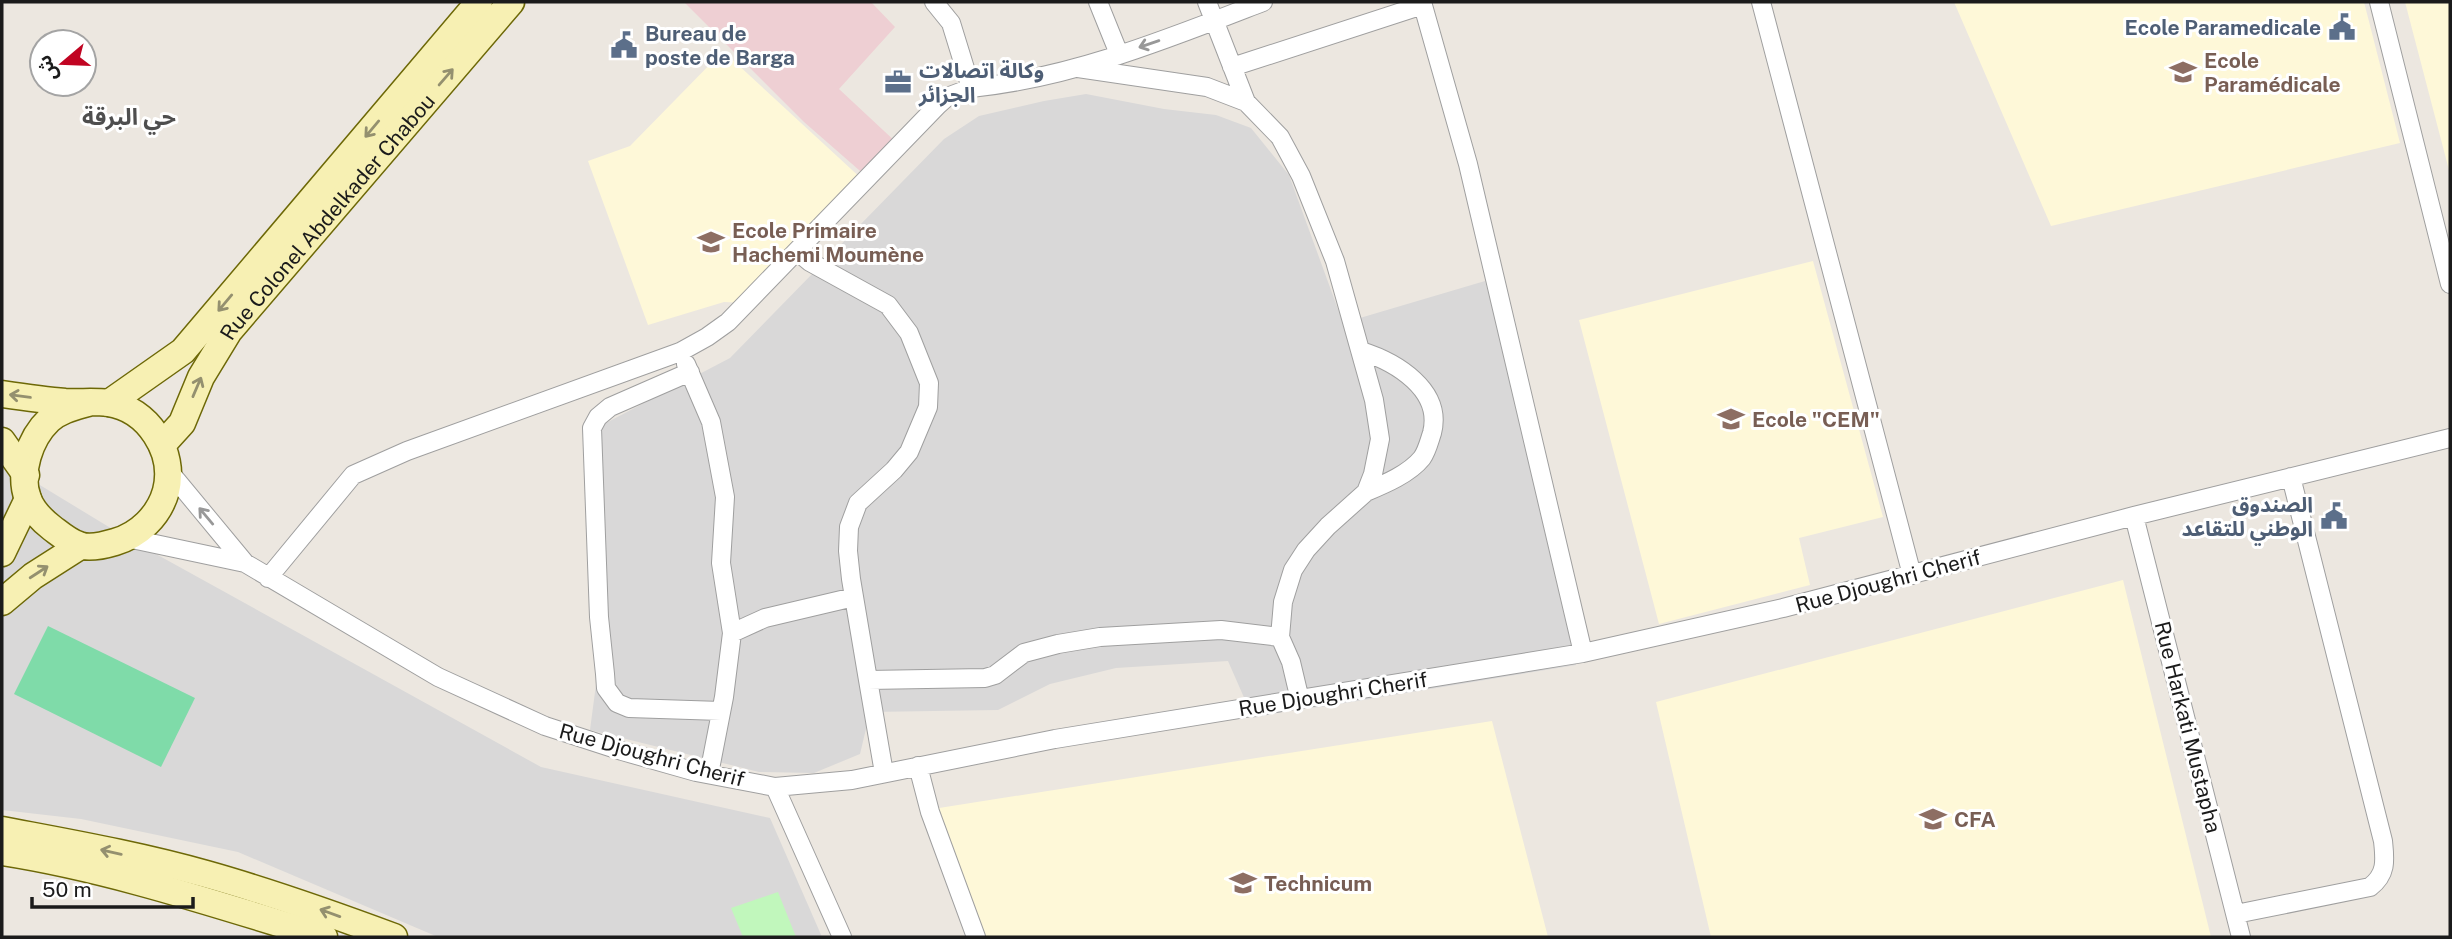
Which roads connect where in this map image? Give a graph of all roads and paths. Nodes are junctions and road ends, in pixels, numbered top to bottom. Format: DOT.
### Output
graph roads {
  1 [pos="479,2"];
  2 [pos="511,2"];
  3 [pos="934,2"];
  4 [pos="1098,2"];
  5 [pos="1207,2"];
  6 [pos="1264,2"];
  7 [pos="1760,2"];
  8 [pos="2379,2"];
  9 [pos="1422,4"];
  10 [pos="1213,21"];
  11 [pos="1119,54"];
  12 [pos="1232,67"];
  13 [pos="1078,68"];
  14 [pos="971,88"];
  15 [pos="1246,102"];
  16 [pos="798,252"];
  17 [pos="2450,284"];
  18 [pos="1361,351"];
  19 [pos="680,352"];
  20 [pos="690,372"];
  21 [pos="2,394"];
  22 [pos="98,403"];
  23 [pos="2450,438"];
  24 [pos="2,441"];
  25 [pos="165,457"];
  26 [pos="2291,477"];
  27 [pos="27,487"];
  28 [pos="1366,492"];
  29 [pos="2134,516"];
  30 [pos="127,538"];
  31 [pos="80,546"];
  32 [pos="2,553"];
  33 [pos="245,563"];
  34 [pos="1912,575"];
  35 [pos="268,578"];
  36 [pos="854,597"];
  37 [pos="2,602"];
  38 [pos="732,633"];
  39 [pos="1280,637"];
  40 [pos="1583,653"];
  41 [pos="868,680"];
  42 [pos="1300,700"];
  43 [pos="722,711"];
  44 [pos="918,766"];
  45 [pos="884,773"];
  46 [pos="709,774"];
  47 [pos="775,787"];
  48 [pos="2,830"];
  49 [pos="2,852"];
  50 [pos="2236,914"];
  51 [pos="324,937"];
  52 [pos="394,937"];
  53 [pos="842,937"];
  54 [pos="976,937"];
  55 [pos="2241,937"];
  1 -- 22 [label="main road, Rue Colonel Abdelkader Chabou, one-way"];
  25 -- 2 [label="main road, Rue Colonel Abdelkader Chabou, one-way"];
  3 -- 14 [label="street"];
  4 -- 11 [label="street"];
  5 -- 10 [label="street"];
  6 -- 10 [label="street"];
  7 -- 34 [label="street"];
  8 -- 17 [label="street"];
  9 -- 12 [label="street"];
  9 -- 40 [label="street"];
  10 -- 11 [label="street, one-way"];
  10 -- 12 [label="street"];
  11 -- 13 [label="street"];
  12 -- 15 [label="street"];
  13 -- 14 [label="street"];
  13 -- 15 [label="street"];
  14 -- 16 [label="street"];
  15 -- 18 [label="street"];
  16 -- 19 [label="street"];
  16 -- 36 [label="street"];
  18 -- 28 [label="street"];
  18 -- 28 [label="street"];
  19 -- 20 [label="street"];
  19 -- 35 [label="street"];
  20 -- 38 [label="street"];
  20 -- 43 [label="street"];
  22 -- 21 [label="main road, one-way"];
  22 -- 25 [label="main road"];
  22 -- 27 [label="main road"];
  23 -- 26 [label="street, Rue Djoughri Cherif"];
  24 -- 27 [label="main road"];
  25 -- 30 [label="main road"];
  33 -- 25 [label="street, one-way"];
  26 -- 29 [label="street, Rue Djoughri Cherif"];
  26 -- 50 [label="street"];
  27 -- 31 [label="main road"];
  27 -- 32 [label="main road"];
  28 -- 39 [label="street"];
  29 -- 34 [label="street, Rue Djoughri Cherif"];
  29 -- 50 [label="street, Rue Harkati Mustapha"];
  30 -- 31 [label="main road"];
  30 -- 33 [label="street"];
  37 -- 31 [label="main road, one-way"];
  33 -- 35 [label="street, Rue Djoughri Cherif"];
  34 -- 40 [label="street, Rue Djoughri Cherif"];
  35 -- 46 [label="street, Rue Djoughri Cherif"];
  36 -- 38 [label="street"];
  36 -- 41 [label="street"];
  38 -- 43 [label="street"];
  39 -- 41 [label="street"];
  39 -- 42 [label="street"];
  40 -- 42 [label="street, Rue Djoughri Cherif"];
  41 -- 45 [label="street"];
  42 -- 44 [label="street, Rue Djoughri Cherif"];
  43 -- 46 [label="street"];
  44 -- 45 [label="street, Rue Djoughri Cherif"];
  44 -- 54 [label="street"];
  45 -- 47 [label="street, Rue Djoughri Cherif"];
  46 -- 47 [label="street, Rue Djoughri Cherif"];
  47 -- 53 [label="street"];
  52 -- 48 [label="main road, one-way"];
  49 -- 51 [label="main road"];
  50 -- 55 [label="street, Rue Harkati Mustapha"];
}
